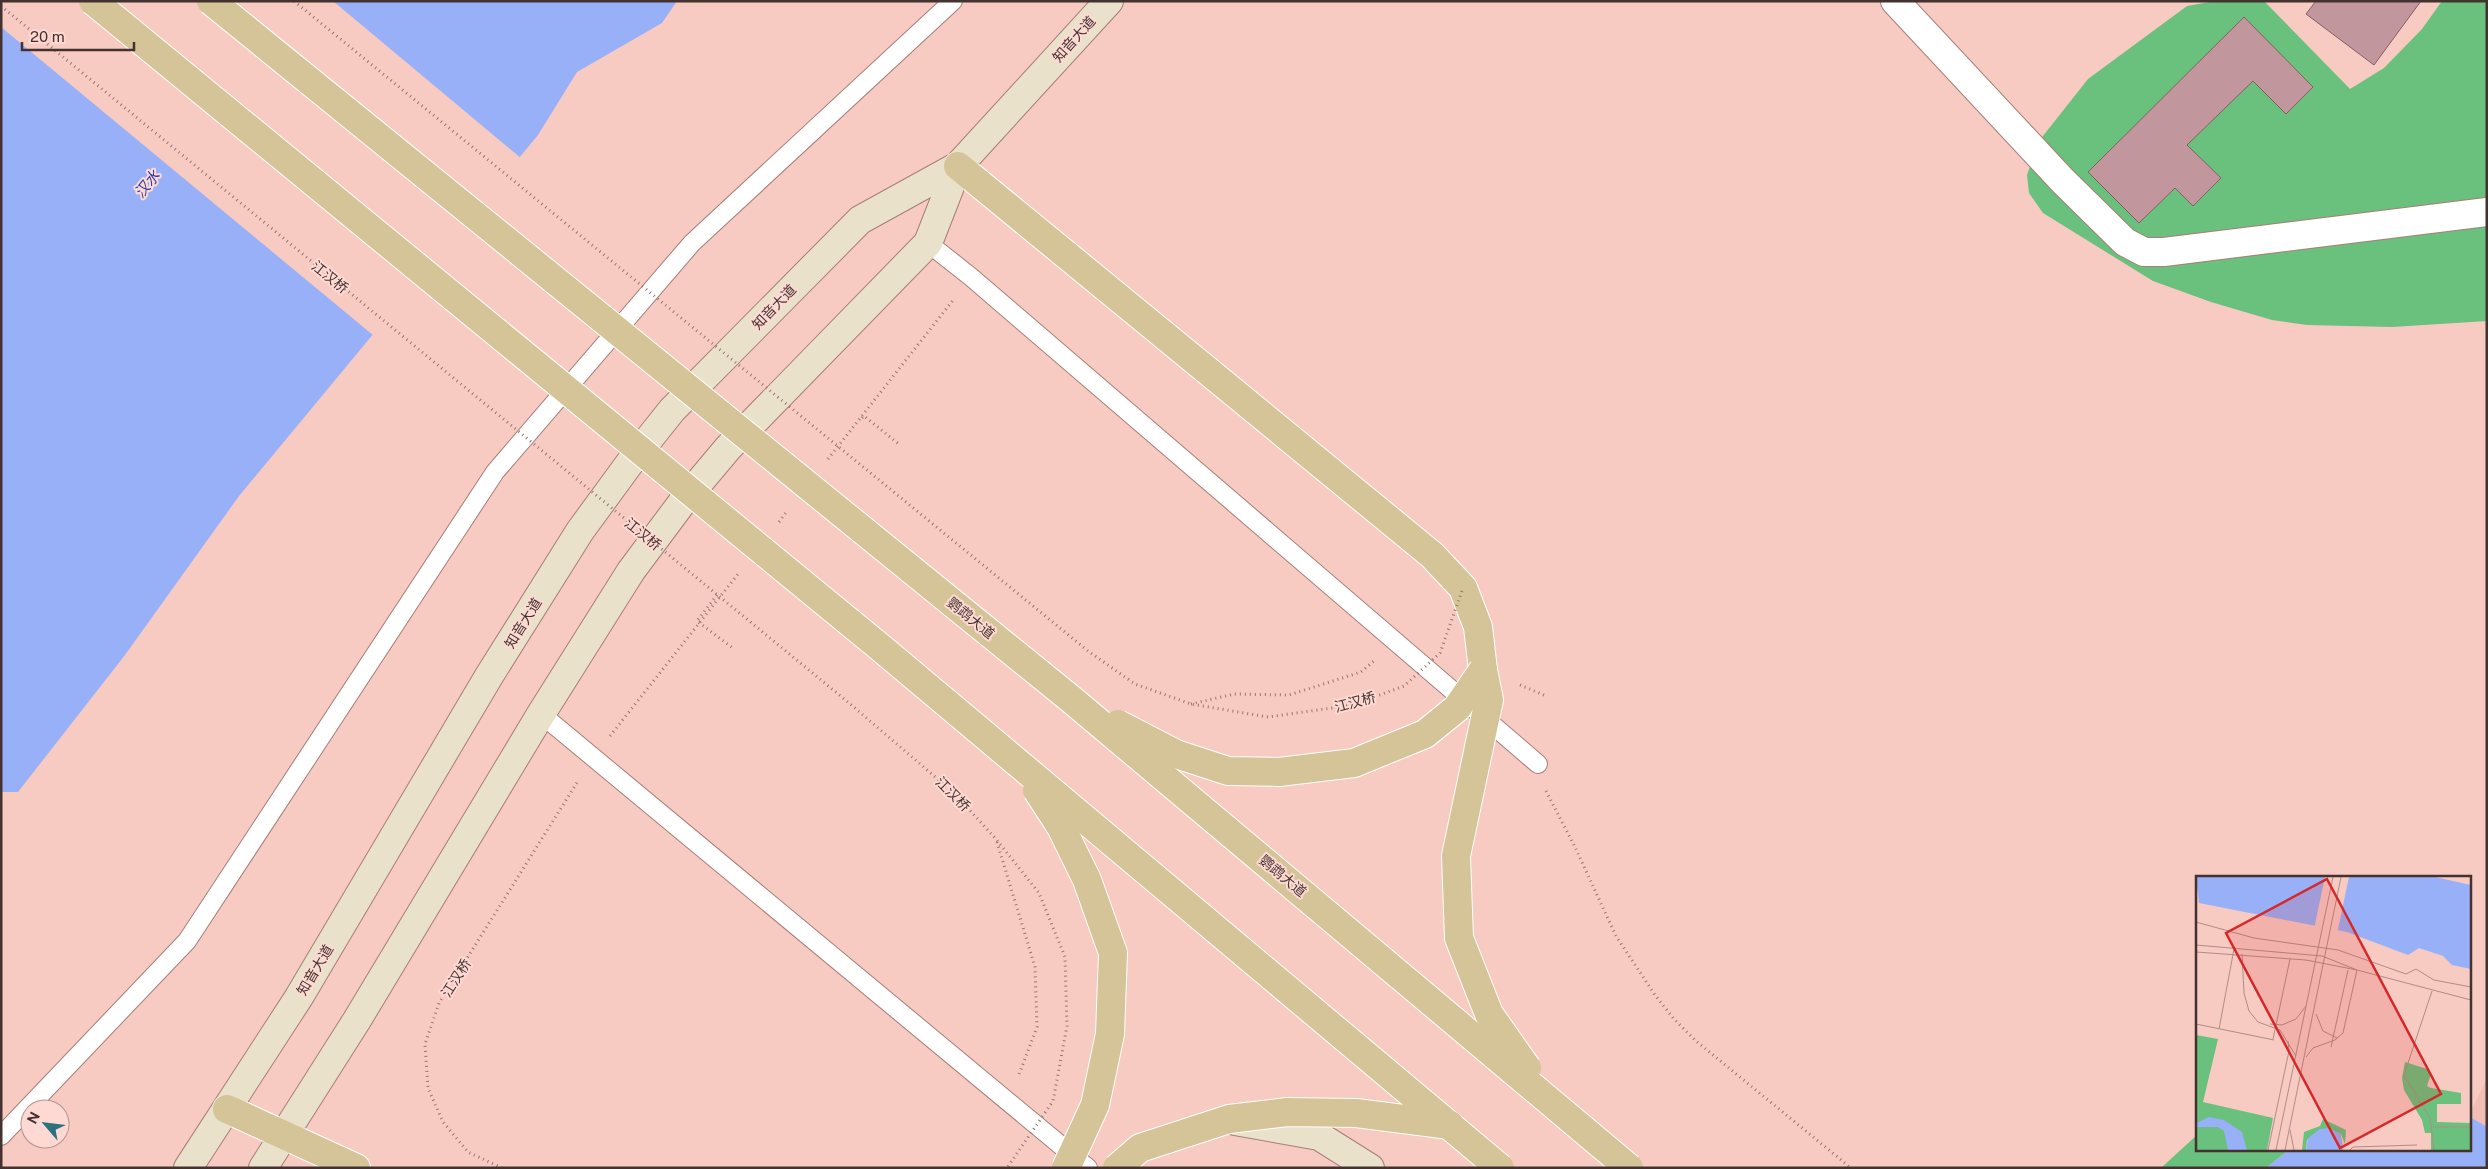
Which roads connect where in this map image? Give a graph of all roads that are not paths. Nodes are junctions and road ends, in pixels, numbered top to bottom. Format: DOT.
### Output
graph roads {
  1 [pos="93,1"];
  2 [pos="211,1"];
  3 [pos="953,1"];
  4 [pos="1109,1"];
  5 [pos="1895,1"];
  6 [pos="958,166"];
  7 [pos="2487,212"];
  8 [pos="928,243"];
  9 [pos="1483,670"];
  10 [pos="1072,700"];
  11 [pos="541,714"];
  12 [pos="1538,764"];
  13 [pos="1023,767"];
  14 [pos="1550,1099"];
  15 [pos="227,1109"];
  16 [pos="1229,1119"];
  17 [pos="1450,1125"];
  18 [pos="284,1135"];
  19 [pos="1,1136"];
  20 [pos="188,1168"];
  21 [pos="263,1168"];
  22 [pos="356,1168"];
  23 [pos="1066,1168"];
  24 [pos="1088,1168"];
  25 [pos="1117,1168"];
  26 [pos="1370,1168"];
  27 [pos="1500,1168"];
  28 [pos="1629,1168"];
  1 -- 13 [label="main road, bridge"];
  2 -- 10 [label="main road, 鹦鹉大道, bridge"];
  3 -- 19 [label="lane"];
  4 -- 6 [label="main road, 知音大道"];
  5 -- 7 [label="street"];
  6 -- 8 [label="main road, 知音大道"];
  6 -- 9 [label="main road"];
  6 -- 15 [label="main road, 知音大道"];
  8 -- 11 [label="main road, 知音大道"];
  8 -- 12 [label="lane"];
  9 -- 10 [label="main road, bridge"];
  9 -- 14 [label="main road, bridge"];
  10 -- 14 [label="main road, 鹦鹉大道, bridge"];
  11 -- 18 [label="main road, 知音大道"];
  11 -- 24 [label="lane"];
  13 -- 17 [label="main road, bridge"];
  13 -- 23 [label="main road, bridge"];
  14 -- 28 [label="main road, 鹦鹉大道, bridge"];
  15 -- 18 [label="main road"];
  15 -- 20 [label="main road, 知音大道"];
  16 -- 17 [label="main road, bridge"];
  16 -- 25 [label="main road, bridge"];
  16 -- 26 [label="main road"];
  17 -- 27 [label="main road, bridge"];
  18 -- 21 [label="main road, 知音大道"];
  18 -- 22 [label="main road"];
}
